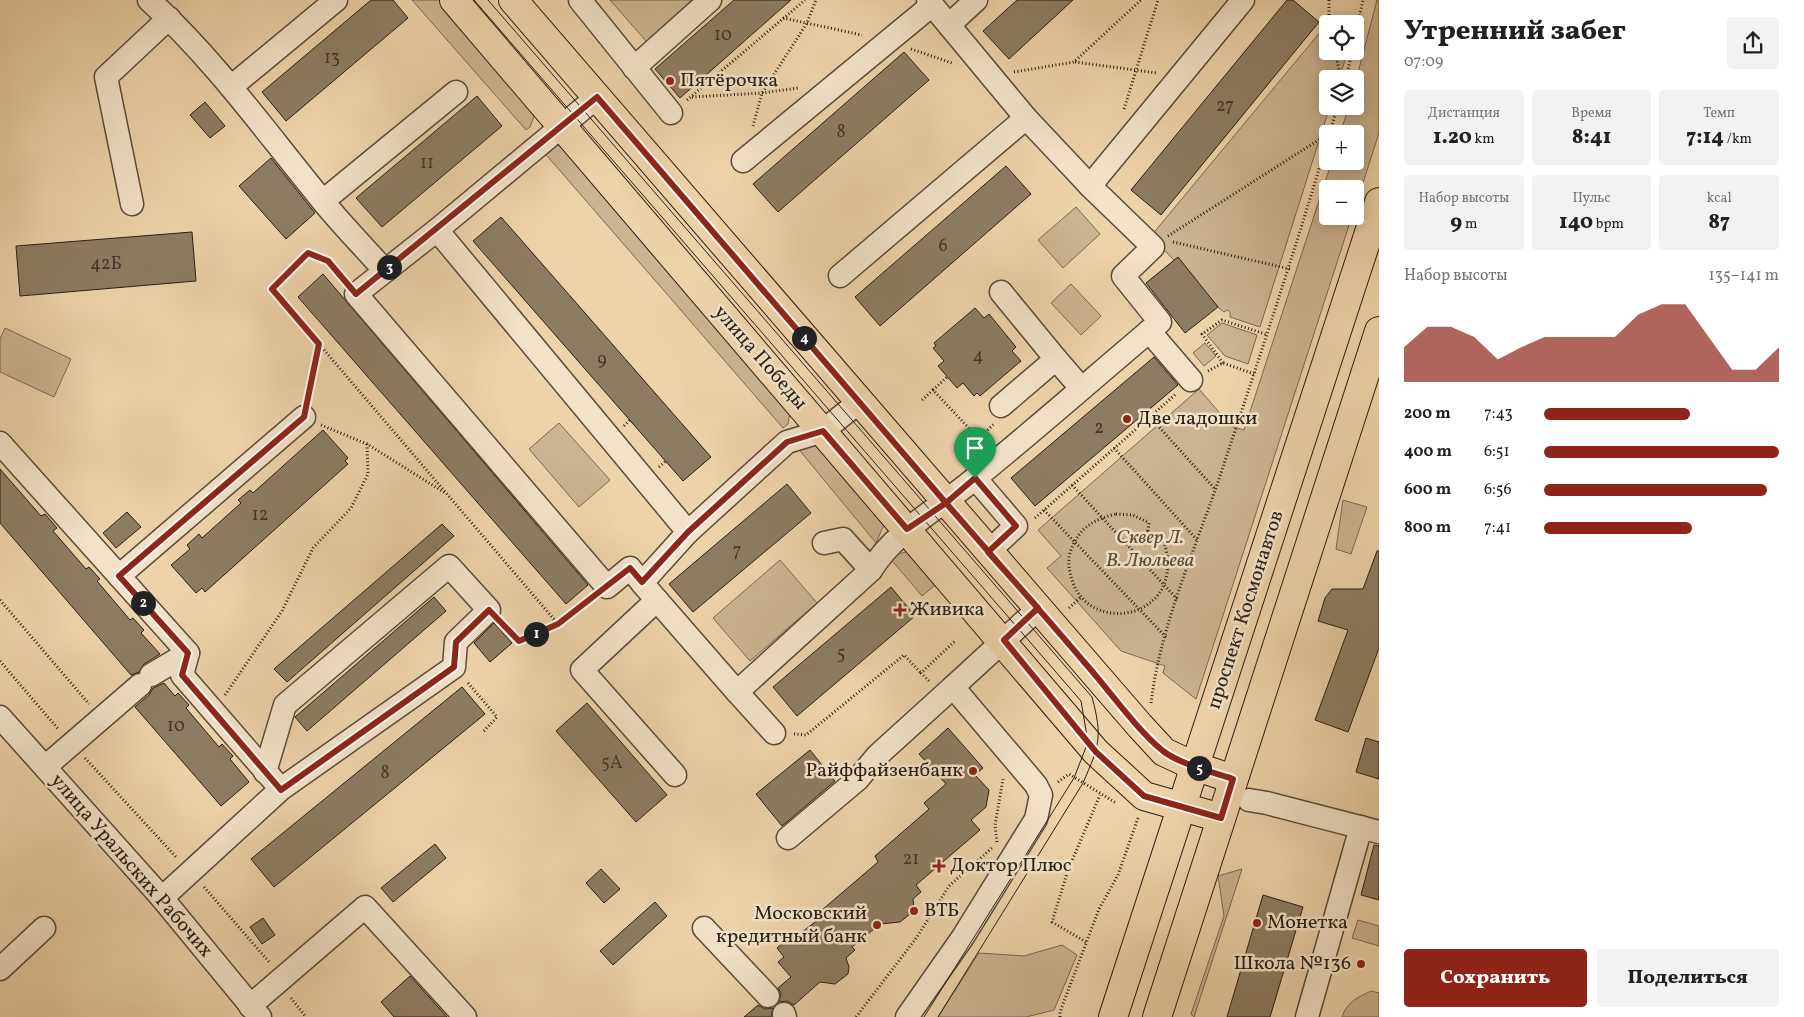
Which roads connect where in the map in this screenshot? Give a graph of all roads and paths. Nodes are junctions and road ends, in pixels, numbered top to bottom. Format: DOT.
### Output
graph roads {
  1 [pos="149,0"];
  2 [pos="336,0"];
  3 [pos="454,0"];
  4 [pos="513,0"];
  5 [pos="580,0"];
  6 [pos="710,0"];
  7 [pos="805,0"];
  8 [pos="816,0"];
  9 [pos="976,0"];
  10 [pos="1158,0"];
  11 [pos="1243,0"];
  12 [pos="1329,0"];
  13 [pos="1363,0"];
  14 [pos="930,2"];
  15 [pos="1329,15"];
  16 [pos="1360,15"];
  17 [pos="169,18"];
  18 [pos="949,25"];
  19 [pos="1074,62"];
  20 [pos="634,68"];
  21 [pos="1138,69"];
  22 [pos="1179,78"];
  23 [pos="230,87"];
  24 [pos="800,88"];
  25 [pos="456,92"];
  26 [pos="762,93"];
  27 [pos="597,97"];
  28 [pos="691,97"];
  29 [pos="671,113"];
  30 [pos="1122,115"];
  31 [pos="1026,118"];
  32 [pos="562,126"];
  33 [pos="752,127"];
  34 [pos="1319,140"];
  35 [pos="743,161"];
  36 [pos="1319,170"];
  37 [pos="1090,186"];
  38 [pos="323,201"];
  39 [pos="1379,202"];
  40 [pos="132,204"];
  41 [pos="437,230"];
  42 [pos="1290,269"];
  43 [pos="385,271"];
  44 [pos="840,276"];
  45 [pos="1001,292"];
  46 [pos="356,294"];
  47 [pos="1149,331"];
  48 [pos="1379,333"];
  49 [pos="1268,335"];
  50 [pos="319,344"];
  51 [pos="1056,359"];
  52 [pos="1223,362"];
  53 [pos="1254,374"];
  54 [pos="947,377"];
  55 [pos="1192,380"];
  56 [pos="1081,388"];
  57 [pos="933,390"];
  58 [pos="922,400"];
  59 [pos="859,402"];
  60 [pos="1002,406"];
  61 [pos="304,417"];
  62 [pos="1150,417"];
  63 [pos="823,431"];
  64 [pos="978,438"];
  65 [pos="0,443"];
  66 [pos="367,444"];
  67 [pos="1114,448"];
  68 [pos="967,449"];
  69 [pos="975,478"];
  70 [pos="1072,485"];
  71 [pos="1215,489"];
  72 [pos="447,494"];
  73 [pos="946,503"];
  74 [pos="1044,510"];
  75 [pos="1101,517"];
  76 [pos="1030,522"];
  77 [pos="907,529"];
  78 [pos="688,532"];
  79 [pos="1198,541"];
  80 [pos="1074,542"];
  81 [pos="824,543"];
  82 [pos="988,552"];
  83 [pos="871,570"];
  84 [pos="119,576"];
  85 [pos="642,582"];
  86 [pos="607,586"];
  87 [pos="1164,586"];
  88 [pos="1082,597"];
  89 [pos="0,600"];
  90 [pos="657,600"];
  91 [pos="1178,600"];
  92 [pos="1038,608"];
  93 [pos="1069,608"];
  94 [pos="1140,609"];
  95 [pos="489,610"];
  96 [pos="558,624"];
  97 [pos="1166,637"];
  98 [pos="1004,640"];
  99 [pos="188,653"];
  100 [pos="0,661"];
  101 [pos="454,667"];
  102 [pos="922,673"];
  103 [pos="953,687"];
  104 [pos="737,692"];
  105 [pos="1151,706"];
  106 [pos="214,712"];
  107 [pos="0,717"];
  108 [pos="101,718"];
  109 [pos="483,732"];
  110 [pos="774,733"];
  111 [pos="72,744"];
  112 [pos="44,766"];
  113 [pos="1194,766"];
  114 [pos="265,772"];
  115 [pos="675,774"];
  116 [pos="1069,774"];
  117 [pos="281,790"];
  118 [pos="1241,790"];
  119 [pos="1100,795"];
  120 [pos="1123,808"];
  121 [pos="1180,808"];
  122 [pos="1131,812"];
  123 [pos="1221,818"];
  124 [pos="1370,830"];
  125 [pos="1002,835"];
  126 [pos="788,838"];
  127 [pos="190,872"];
  128 [pos="162,898"];
  129 [pos="44,928"];
  130 [pos="704,928"];
  131 [pos="1086,942"];
  132 [pos="0,969"];
  133 [pos="277,982"];
  134 [pos="768,996"];
  135 [pos="255,1011"];
  136 [pos="465,1017"];
  137 [pos="856,1017"];
  138 [pos="907,1017"];
  139 [pos="1060,1017"];
  140 [pos="1113,1017"];
  141 [pos="1157,1017"];
  142 [pos="1306,1017"];
  1 -- 17 [label="street"];
  2 -- 23 [label="street"];
  3 -- 32 [label="main road, улица Победы"];
  4 -- 27 [label="main road"];
  5 -- 20 [label="street"];
  6 -- 20 [label="street"];
  7 -- 28 [label="path"];
  8 -- 26 [label="path"];
  9 -- 18 [label="street"];
  10 -- 21 [label="path"];
  11 -- 22 [label="street"];
  12 -- 15 [label="path"];
  13 -- 16 [label="path"];
  14 -- 18 [label="street"];
  14 -- 35 [label="street"];
  17 -- 23 [label="street"];
  17 -- 40 [label="street"];
  18 -- 31 [label="street"];
  19 -- 21 [label="path"];
  20 -- 29 [label="street"];
  21 -- 22 [label="path"];
  21 -- 30 [label="path"];
  22 -- 37 [label="street"];
  23 -- 38 [label="street"];
  24 -- 26 [label="path"];
  25 -- 38 [label="street"];
  26 -- 28 [label="path"];
  26 -- 33 [label="path"];
  27 -- 32 [label="street"];
  27 -- 59 [label="main road"];
  28 -- 29 [label="path"];
  31 -- 37 [label="street"];
  31 -- 44 [label="street"];
  32 -- 41 [label="street"];
  32 -- 63 [label="main road, улица Победы"];
  34 -- 42 [label="path"];
  36 -- 42 [label="path"];
  37 -- 47 [label="street"];
  38 -- 43 [label="street"];
  39 -- 113 [label="main road, проспект Космонавтов"];
  41 -- 43 [label="street"];
  41 -- 78 [label="street"];
  42 -- 49 [label="path"];
  43 -- 46 [label="street"];
  45 -- 51 [label="street"];
  46 -- 50 [label="path"];
  46 -- 86 [label="street"];
  47 -- 55 [label="street"];
  47 -- 56 [label="street"];
  48 -- 118 [label="main road, проспект Космонавтов"];
  49 -- 52 [label="path"];
  49 -- 53 [label="path"];
  50 -- 61 [label="path"];
  50 -- 72 [label="path"];
  51 -- 56 [label="street"];
  51 -- 60 [label="street"];
  52 -- 53 [label="path"];
  52 -- 55 [label="path"];
  53 -- 71 [label="path"];
  54 -- 57 [label="path"];
  55 -- 62 [label="path"];
  56 -- 69 [label="street"];
  57 -- 58 [label="path"];
  57 -- 64 [label="path"];
  59 -- 63 [label="street"];
  59 -- 73 [label="main road"];
  60 -- 64 [label="path"];
  61 -- 66 [label="path"];
  61 -- 84 [label="street"];
  62 -- 67 [label="path"];
  62 -- 71 [label="path"];
  63 -- 77 [label="main road, улица Победы"];
  63 -- 78 [label="street"];
  64 -- 68 [label="path"];
  65 -- 84 [label="street"];
  66 -- 72 [label="path"];
  66 -- 106 [label="path"];
  67 -- 70 [label="path"];
  67 -- 79 [label="path"];
  69 -- 73 [label="street"];
  69 -- 82 [label="street"];
  70 -- 74 [label="path"];
  70 -- 75 [label="path"];
  71 -- 79 [label="path"];
  72 -- 96 [label="path"];
  73 -- 77 [label="street"];
  73 -- 82 [label="main road"];
  74 -- 76 [label="path"];
  74 -- 80 [label="path"];
  75 -- 80 [label="path"];
  75 -- 87 [label="path"];
  75 -- 87 [label="path"];
  77 -- 83 [label="street"];
  77 -- 98 [label="main road, улица Победы"];
  78 -- 85 [label="street"];
  79 -- 91 [label="path"];
  80 -- 88 [label="path"];
  80 -- 94 [label="path"];
  81 -- 83 [label="street"];
  82 -- 92 [label="main road"];
  83 -- 104 [label="street"];
  84 -- 99 [label="street"];
  85 -- 86 [label="street"];
  85 -- 90 [label="street"];
  86 -- 96 [label="path"];
  87 -- 91 [label="path"];
  87 -- 94 [label="path"];
  88 -- 93 [label="path"];
  88 -- 94 [label="path"];
  89 -- 108 [label="path"];
  90 -- 104 [label="street"];
  90 -- 115 [label="street"];
  91 -- 97 [label="path"];
  92 -- 98 [label="street"];
  92 -- 113 [label="main road"];
  94 -- 97 [label="path"];
  95 -- 96 [label="path"];
  95 -- 101 [label="street"];
  95 -- 114 [label="street"];
  97 -- 105 [label="path"];
  98 -- 103 [label="street"];
  98 -- 121 [label="main road, улица Победы"];
  99 -- 106 [label="street"];
  99 -- 108 [label="street"];
  100 -- 111 [label="path"];
  101 -- 109 [label="path"];
  101 -- 117 [label="street"];
  102 -- 110 [label="path"];
  103 -- 126 [label="street"];
  103 -- 138 [label="street"];
  104 -- 110 [label="street"];
  106 -- 114 [label="street"];
  107 -- 112 [label="street, улица Уральских Рабочих"];
  108 -- 111 [label="street"];
  111 -- 112 [label="street"];
  111 -- 127 [label="path"];
  112 -- 128 [label="street, улица Уральских Рабочих"];
  113 -- 118 [label="main road"];
  113 -- 121 [label="main road, проспект Космонавтов"];
  114 -- 117 [label="street"];
  116 -- 119 [label="path"];
  117 -- 127 [label="street"];
  118 -- 123 [label="main road, проспект Космонавтов"];
  118 -- 124 [label="street"];
  119 -- 120 [label="path"];
  119 -- 131 [label="path"];
  121 -- 123 [label="main road, улица Победы"];
  121 -- 140 [label="main road, проспект Космонавтов"];
  122 -- 131 [label="path"];
  123 -- 141 [label="main road, проспект Космонавтов"];
  124 -- 142 [label="street"];
  125 -- 137 [label="path"];
  127 -- 128 [label="street"];
  127 -- 133 [label="path"];
  128 -- 135 [label="street, улица Уральских Рабочих"];
  129 -- 132 [label="street"];
  130 -- 134 [label="street"];
  131 -- 139 [label="path"];
  133 -- 135 [label="street"];
  133 -- 136 [label="street"];
}
